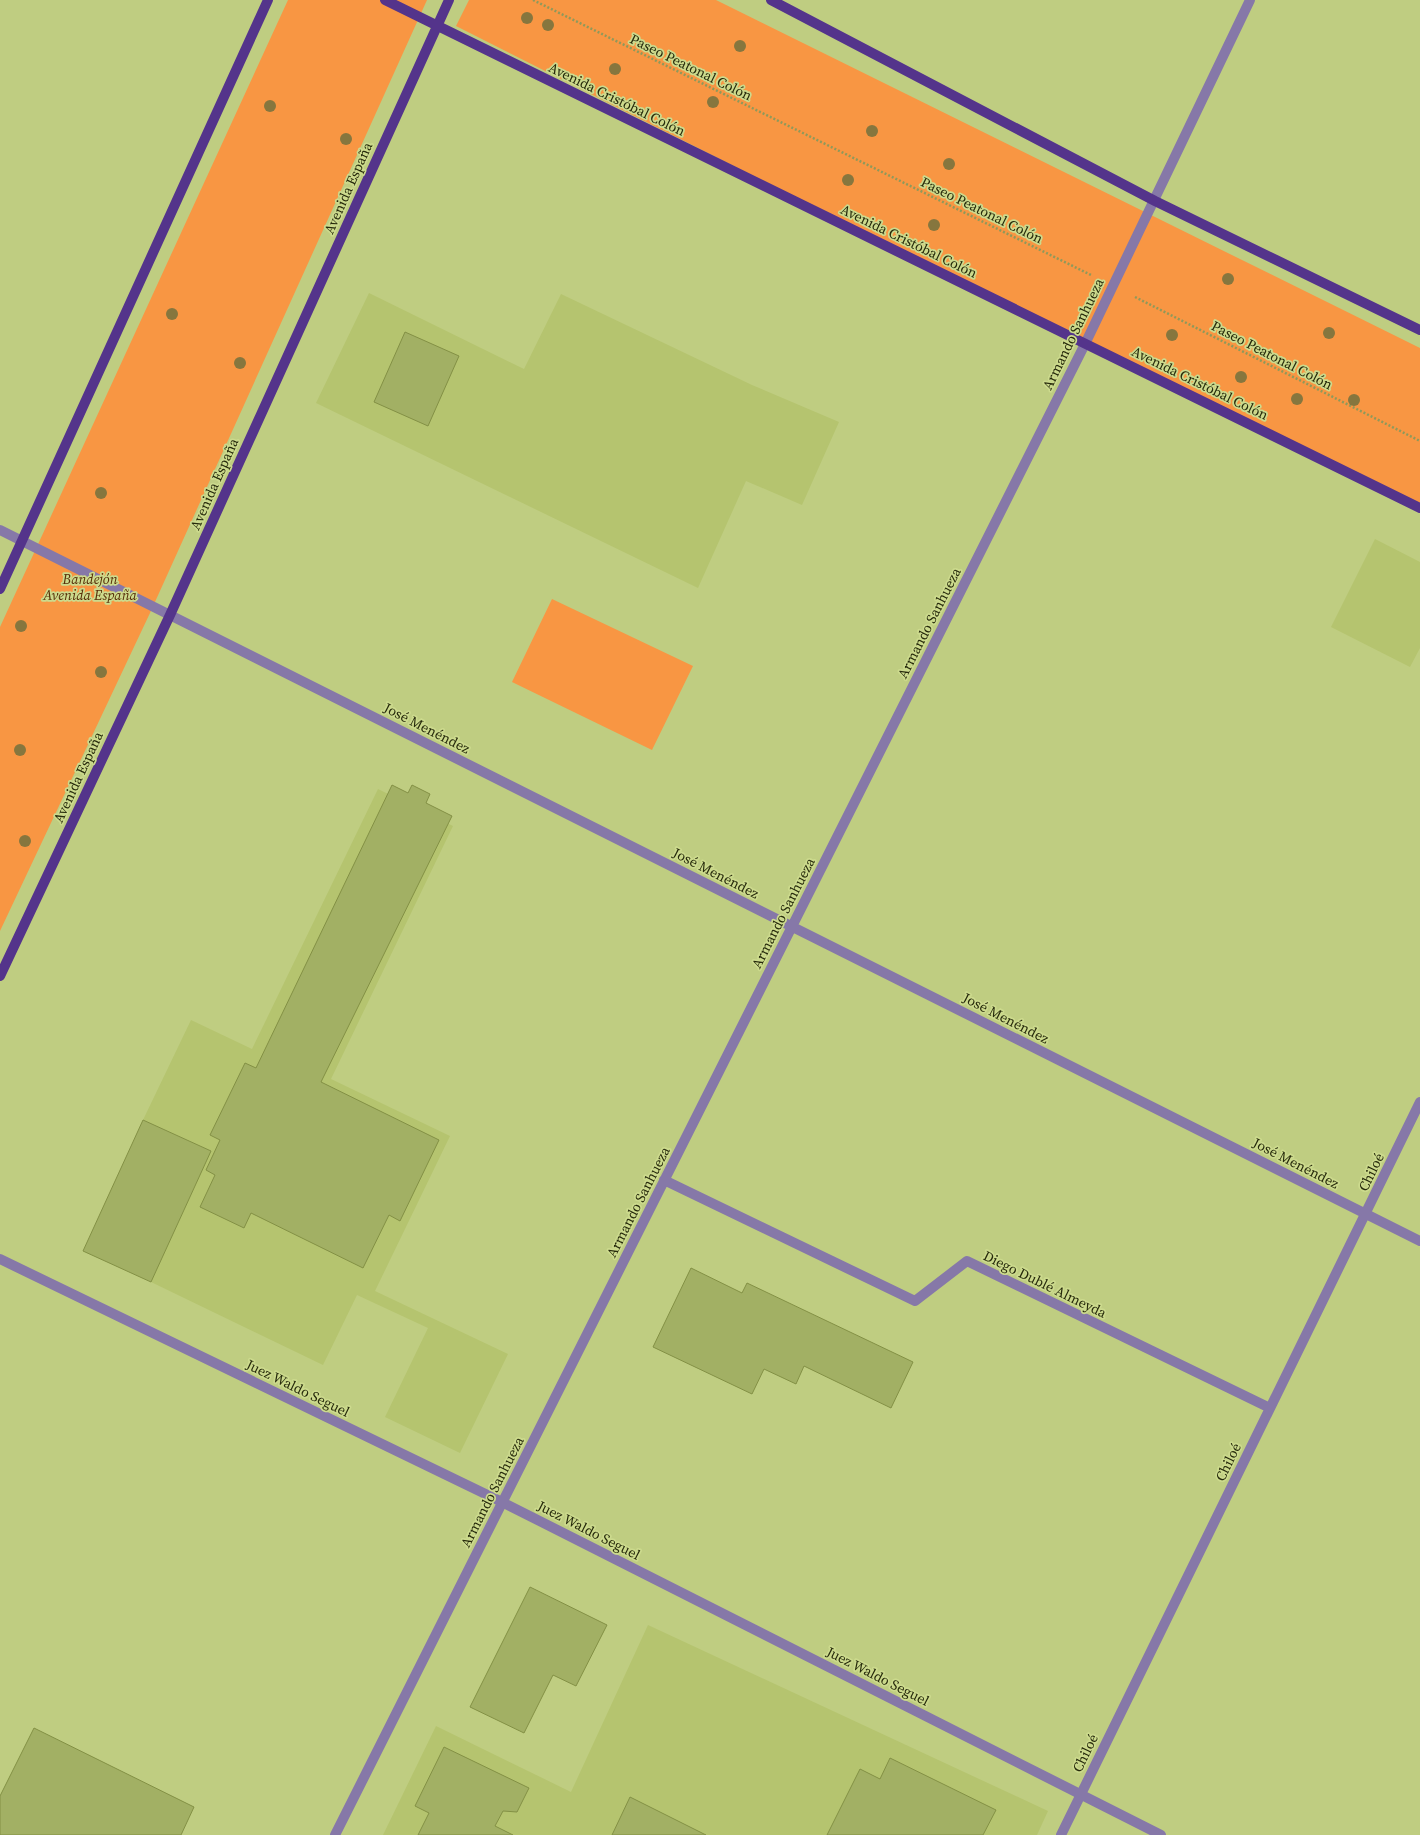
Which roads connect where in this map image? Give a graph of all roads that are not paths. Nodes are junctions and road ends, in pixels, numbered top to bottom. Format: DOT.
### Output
graph roads {
  1 [pos="268,0"];
  2 [pos="385,0"];
  3 [pos="449,0"];
  4 [pos="771,0"];
  5 [pos="1250,0"];
  6 [pos="437,27"];
  7 [pos="1155,201"];
  8 [pos="1420,330"];
  9 [pos="1086,342"];
  10 [pos="1420,508"];
  11 [pos="0,530"];
  12 [pos="22,541"];
  13 [pos="0,589"];
  14 [pos="170,615"];
  15 [pos="792,927"];
  16 [pos="0,976"];
  17 [pos="1420,1102"];
  18 [pos="664,1180"];
  19 [pos="1366,1214"];
  20 [pos="1420,1241"];
  21 [pos="0,1258"];
  22 [pos="1270,1408"];
  23 [pos="502,1502"];
  24 [pos="1081,1795"];
  25 [pos="335,1835"];
  26 [pos="1061,1835"];
  27 [pos="1161,1835"];
  1 -- 12 [label="main road"];
  2 -- 6 [label="main road, Avenida Cristóbal Colón"];
  3 -- 6 [label="main road, Avenida España"];
  4 -- 7 [label="main road"];
  5 -- 7 [label="street, Armando Sanhueza"];
  6 -- 9 [label="main road, Avenida Cristóbal Colón"];
  6 -- 14 [label="main road, Avenida España"];
  7 -- 8 [label="main road"];
  7 -- 9 [label="street, Armando Sanhueza"];
  9 -- 10 [label="main road, Avenida Cristóbal Colón"];
  9 -- 15 [label="street, Armando Sanhueza"];
  11 -- 12 [label="street, José Menéndez"];
  12 -- 13 [label="main road"];
  12 -- 14 [label="street, José Menéndez"];
  14 -- 15 [label="street, José Menéndez"];
  14 -- 16 [label="main road, Avenida España"];
  15 -- 18 [label="street, Armando Sanhueza"];
  15 -- 19 [label="street, José Menéndez"];
  17 -- 19 [label="street, Chiloé"];
  18 -- 22 [label="street, Diego Dublé Almeyda"];
  18 -- 23 [label="street, Armando Sanhueza"];
  19 -- 20 [label="street, José Menéndez"];
  19 -- 22 [label="street, Chiloé"];
  21 -- 23 [label="street, Juez Waldo Seguel"];
  22 -- 24 [label="street, Chiloé"];
  23 -- 24 [label="street, Juez Waldo Seguel"];
  23 -- 25 [label="street, Armando Sanhueza"];
  24 -- 26 [label="street, Chiloé"];
  24 -- 27 [label="street, Juez Waldo Seguel"];
}
